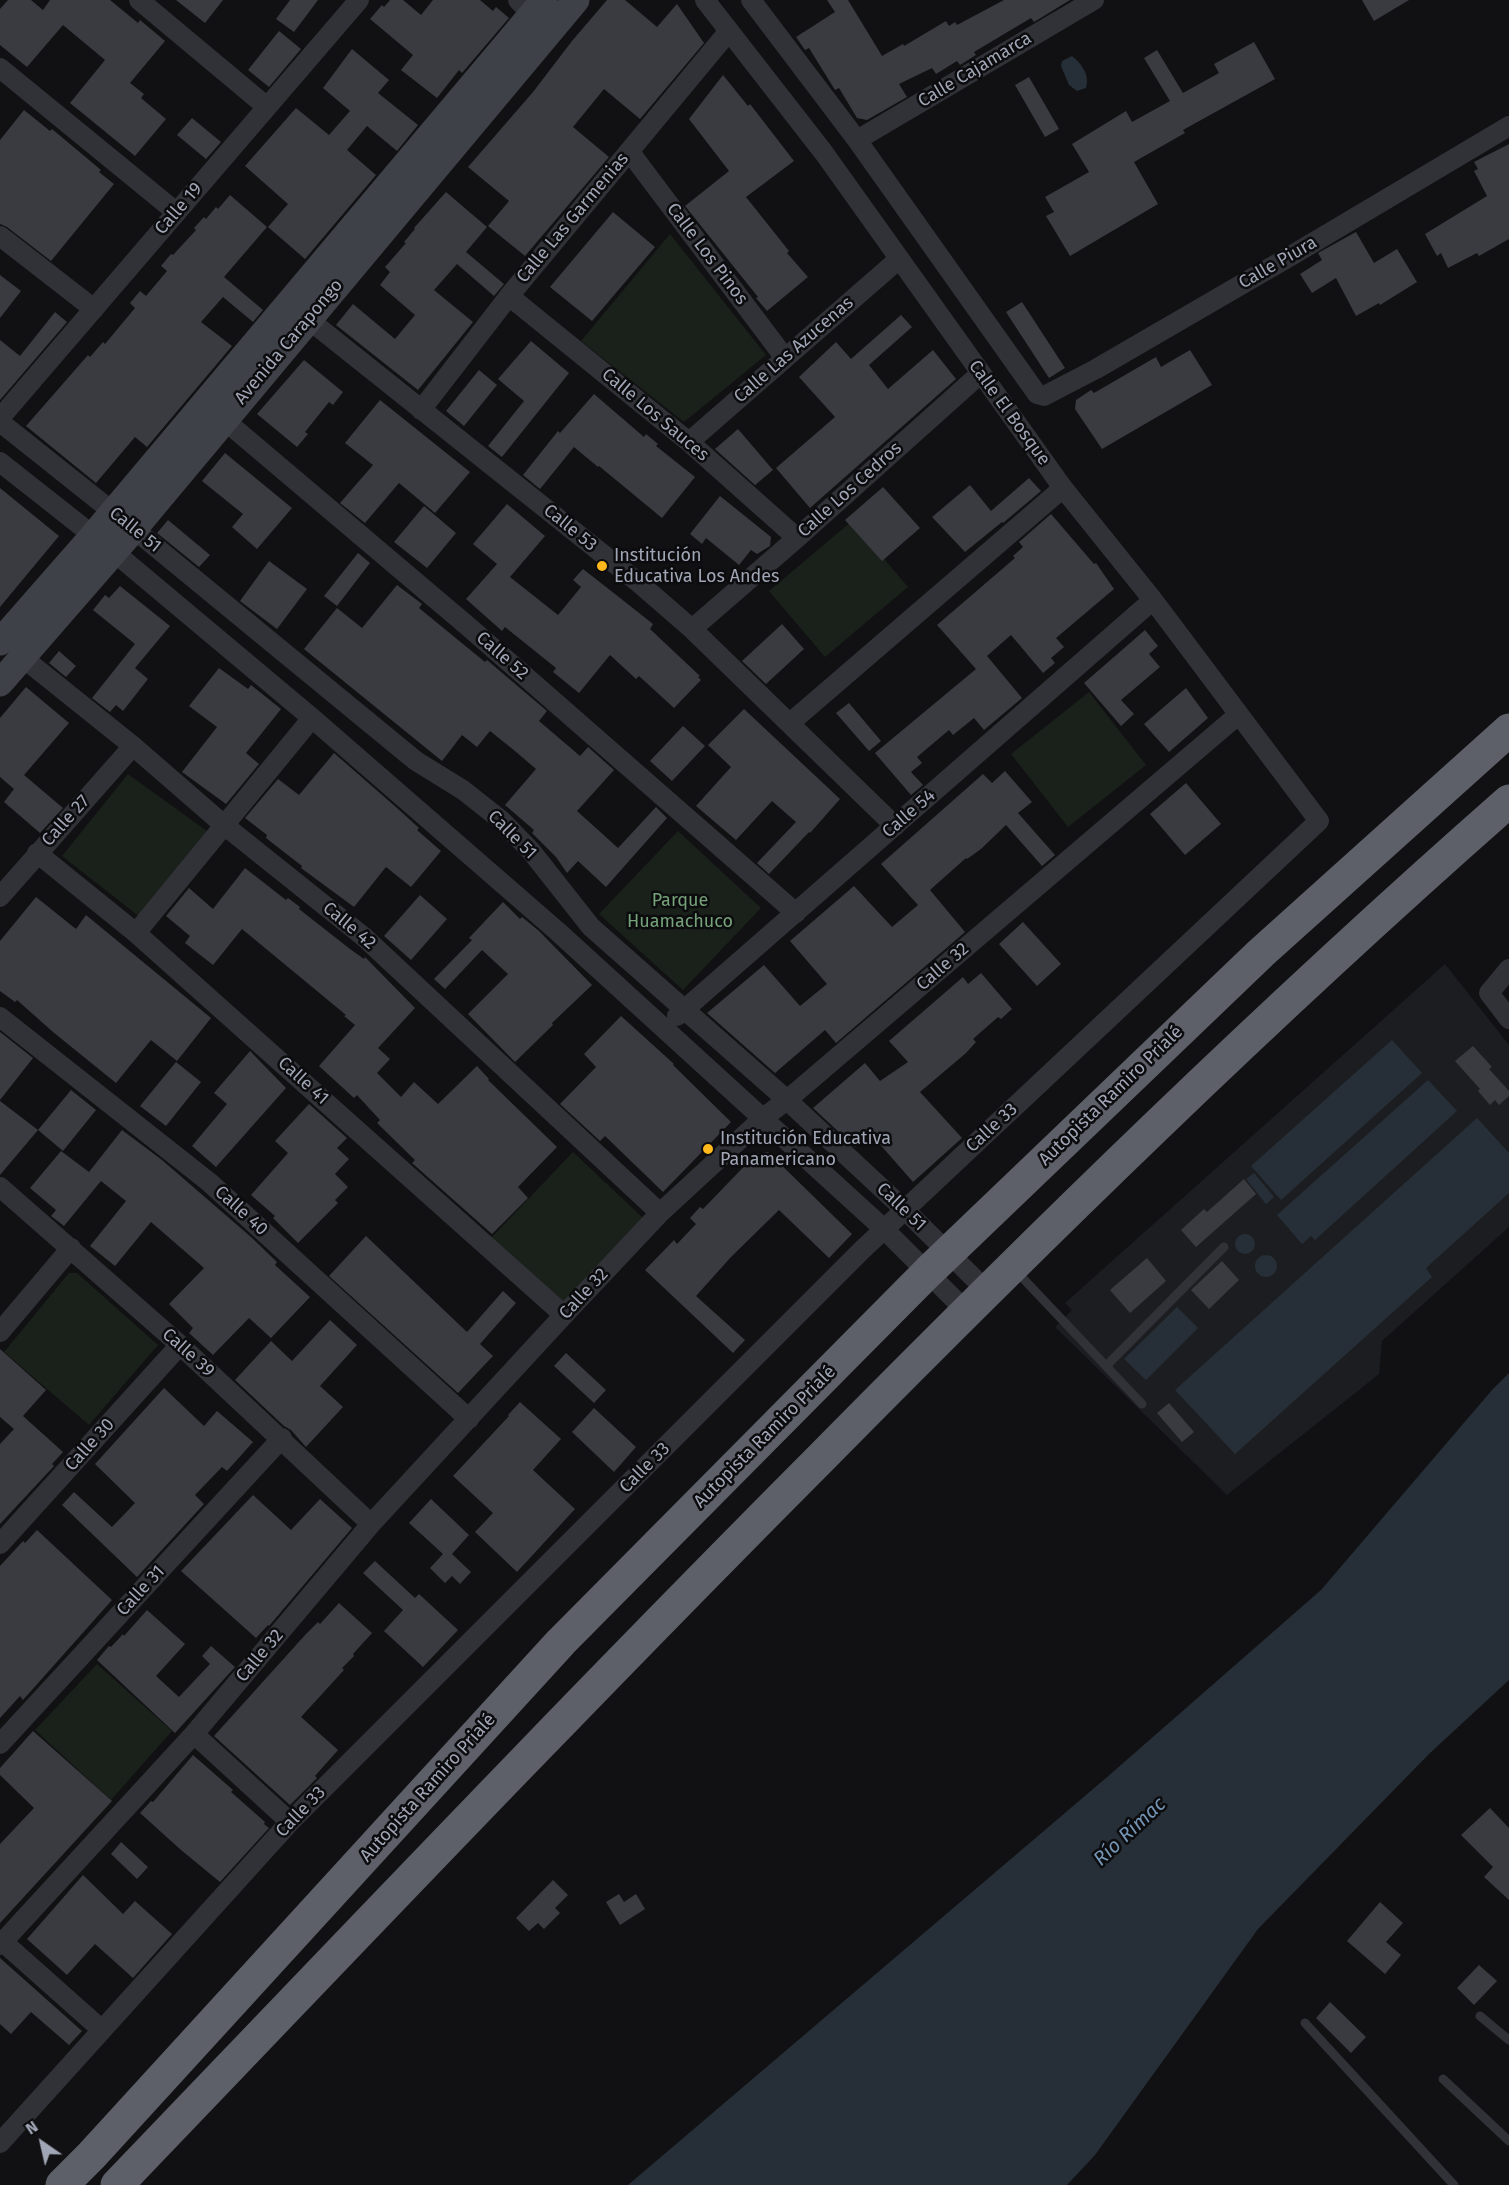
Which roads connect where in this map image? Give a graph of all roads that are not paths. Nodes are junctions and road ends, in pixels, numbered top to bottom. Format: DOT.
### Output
graph roads {
  1 [pos="139,0"];
  2 [pos="576,0"];
  3 [pos="705,0"];
  4 [pos="752,0"];
  5 [pos="1094,0"];
  6 [pos="350,4"];
  7 [pos="536,11"];
  8 [pos="729,31"];
  9 [pos="0,68"];
  10 [pos="267,107"];
  11 [pos="1509,126"];
  12 [pos="857,140"];
  13 [pos="629,151"];
  14 [pos="176,212"];
  15 [pos="0,236"];
  16 [pos="899,259"];
  17 [pos="509,296"];
  18 [pos="94,309"];
  19 [pos="309,319"];
  20 [pos="785,358"];
  21 [pos="980,374"];
  22 [pos="1044,396"];
  23 [pos="421,410"];
  24 [pos="214,412"];
  25 [pos="0,420"];
  26 [pos="688,442"];
  27 [pos="0,462"];
  28 [pos="1063,488"];
  29 [pos="113,512"];
  30 [pos="134,529"];
  31 [pos="797,538"];
  32 [pos="103,544"];
  33 [pos="1153,600"];
  34 [pos="692,628"];
  35 [pos="0,642"];
  36 [pos="22,657"];
  37 [pos="0,683"];
  38 [pos="1238,715"];
  39 [pos="312,718"];
  40 [pos="790,723"];
  41 [pos="1509,730"];
  42 [pos="133,746"];
  43 [pos="1509,801"];
  44 [pos="1319,821"];
  45 [pos="224,825"];
  46 [pos="895,826"];
  47 [pos="37,853"];
  48 [pos="0,897"];
  49 [pos="796,913"];
  50 [pos="136,933"];
  51 [pos="1509,969"];
  52 [pos="686,1009"];
  53 [pos="0,1017"];
  54 [pos="1509,1019"];
  55 [pos="664,1028"];
  56 [pos="787,1100"];
  57 [pos="763,1118"];
  58 [pos="0,1187"];
  59 [pos="905,1210"];
  60 [pos="660,1213"];
  61 [pos="884,1229"];
  62 [pos="1224,1246"];
  63 [pos="71,1248"];
  64 [pos="938,1262"];
  65 [pos="1011,1266"];
  66 [pos="976,1300"];
  67 [pos="564,1315"];
  68 [pos="0,1332"];
  69 [pos="180,1345"];
  70 [pos="1106,1366"];
  71 [pos="1142,1404"];
  72 [pos="469,1419"];
  73 [pos="282,1438"];
  74 [pos="372,1524"];
  75 [pos="0,1544"];
  76 [pos="194,1734"];
  77 [pos="0,1744"];
  78 [pos="290,1822"];
  79 [pos="1,1944"];
  80 [pos="1480,2016"];
  81 [pos="1305,2023"];
  82 [pos="102,2030"];
  83 [pos="1509,2040"];
  84 [pos="1443,2079"];
  85 [pos="1509,2141"];
  86 [pos="0,2143"];
  87 [pos="62,2185"];
  88 [pos="117,2185"];
  89 [pos="1454,2185"];
  1 -- 10 [label="street"];
  2 -- 7 [label="street, Avenida Carapongo"];
  3 -- 8 [label="street, Calle El Bosque"];
  4 -- 12 [label="street, Calle El Bosque"];
  5 -- 12 [label="street, Calle Cajamarca"];
  6 -- 10 [label="street, Calle 19"];
  7 -- 19 [label="street, Avenida Carapongo"];
  7 -- 24 [label="street, Avenida Carapongo"];
  8 -- 13 [label="street, Calle Las Garmenias"];
  8 -- 16 [label="street, Calle El Bosque"];
  9 -- 14 [label="street"];
  10 -- 14 [label="street, Calle 19"];
  11 -- 22 [label="street, Calle Piura"];
  12 -- 22 [label="street, Calle El Bosque"];
  13 -- 17 [label="street, Calle Las Garmenias"];
  13 -- 20 [label="street, Calle Los Pinos"];
  14 -- 18 [label="street, Calle 19"];
  15 -- 18 [label="street"];
  16 -- 20 [label="street, Calle Las Azucenas"];
  16 -- 21 [label="street, Calle El Bosque"];
  17 -- 23 [label="street, Calle Las Garmenias"];
  17 -- 26 [label="street, Calle Los Sauces"];
  18 -- 25 [label="street, Calle 19"];
  19 -- 23 [label="street, Calle 53"];
  19 -- 24 [label="street, Avenida Carapongo"];
  20 -- 26 [label="street, Calle Las Azucenas"];
  21 -- 28 [label="street, Calle El Bosque"];
  21 -- 31 [label="street, Calle Los Cedros"];
  23 -- 34 [label="street, Calle 53"];
  24 -- 29 [label="street, Avenida Carapongo"];
  24 -- 30 [label="street, Avenida Carapongo"];
  24 -- 49 [label="street, Calle 52"];
  25 -- 29 [label="street, Calle 51"];
  26 -- 31 [label="street, Calle Los Sauces"];
  27 -- 32 [label="street, Calle 51"];
  28 -- 33 [label="street, Calle El Bosque"];
  28 -- 40 [label="street"];
  29 -- 30 [label="street, Calle 51"];
  29 -- 32 [label="street, Avenida Carapongo"];
  30 -- 32 [label="street, Avenida Carapongo"];
  30 -- 52 [label="street, Calle 51"];
  31 -- 34 [label="street, Calle Los Cedros"];
  32 -- 35 [label="street, Avenida Carapongo"];
  32 -- 36 [label="street, Avenida Carapongo"];
  32 -- 39 [label="street, Calle 51"];
  33 -- 38 [label="street, Calle El Bosque"];
  33 -- 46 [label="street, Calle 54"];
  34 -- 40 [label="street, Calle 53"];
  36 -- 37 [label="street, Avenida Carapongo"];
  36 -- 42 [label="street, Calle 42"];
  38 -- 44 [label="street, Calle El Bosque"];
  38 -- 56 [label="street, Calle 32"];
  39 -- 45 [label="street"];
  39 -- 55 [label="street, Calle 51"];
  40 -- 46 [label="street, Calle 53"];
  41 -- 64 [label="highway, Autopista Ramiro Prialé"];
  42 -- 45 [label="street, Calle 42"];
  42 -- 47 [label="street, Calle 27"];
  43 -- 65 [label="highway"];
  44 -- 59 [label="street, Calle 33"];
  45 -- 50 [label="street"];
  45 -- 60 [label="street, Calle 42"];
  46 -- 49 [label="street, Calle 54"];
  47 -- 48 [label="street, Calle 27"];
  47 -- 50 [label="street, Calle 41"];
  49 -- 52 [label="street, Calle 54"];
  50 -- 67 [label="street, Calle 41"];
  51 -- 54 [label="street"];
  52 -- 55 [label="street, Calle 54"];
  52 -- 56 [label="street, Calle 51"];
  53 -- 72 [label="street, Calle 40"];
  55 -- 57 [label="street, Calle 51"];
  56 -- 57 [label="street, Calle 32"];
  56 -- 59 [label="street, Calle 51"];
  57 -- 60 [label="street, Calle 32"];
  57 -- 61 [label="street, Calle 51"];
  58 -- 63 [label="street, Calle 39"];
  59 -- 61 [label="street, Calle 33"];
  59 -- 64 [label="street, Calle 51"];
  60 -- 67 [label="street, Calle 32"];
  61 -- 64 [label="street, Calle 51"];
  61 -- 78 [label="street, Calle 33"];
  62 -- 70 [label="lane"];
  63 -- 68 [label="street"];
  63 -- 69 [label="street, Calle 39"];
  64 -- 66 [label="street, Calle 51"];
  64 -- 66 [label="street, Calle 51"];
  64 -- 87 [label="highway, Autopista Ramiro Prialé"];
  65 -- 66 [label="highway"];
  65 -- 70 [label="lane"];
  66 -- 88 [label="highway"];
  67 -- 72 [label="street, Calle 32"];
  69 -- 73 [label="street, Calle 39"];
  69 -- 75 [label="street, Calle 30"];
  70 -- 71 [label="lane"];
  72 -- 74 [label="street, Calle 32"];
  73 -- 74 [label="street, Calle 39"];
  73 -- 77 [label="street, Calle 31"];
  74 -- 76 [label="street, Calle 32"];
  76 -- 78 [label="street"];
  76 -- 79 [label="street, Calle 32"];
  78 -- 82 [label="street, Calle 33"];
  79 -- 82 [label="street"];
  80 -- 83 [label="lane"];
  81 -- 89 [label="lane"];
  82 -- 86 [label="street, Calle 33"];
  84 -- 85 [label="lane"];
}
